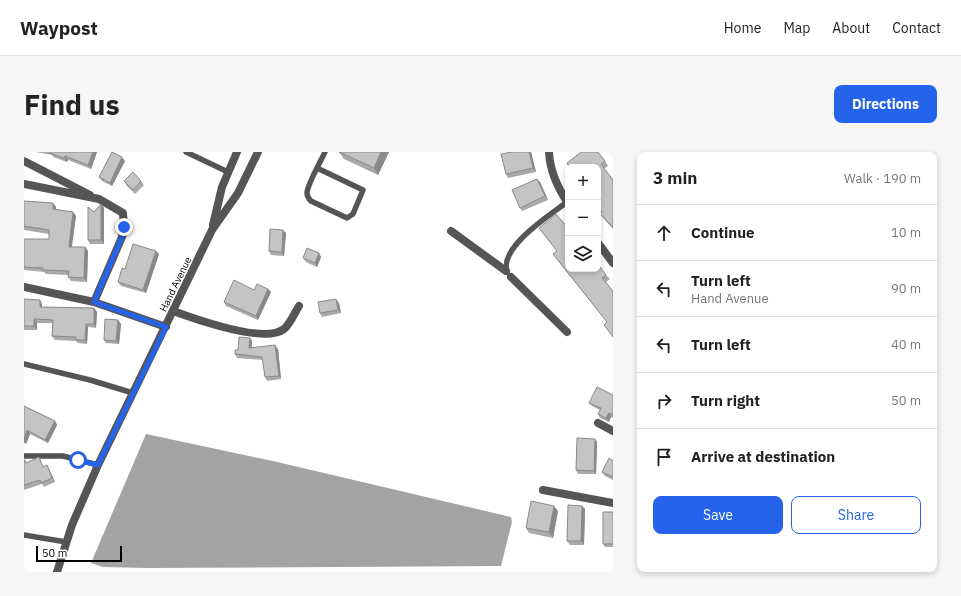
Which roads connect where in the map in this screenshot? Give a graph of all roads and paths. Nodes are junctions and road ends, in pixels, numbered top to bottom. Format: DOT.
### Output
graph roads {
  1 [pos="186,152"];
  2 [pos="237,152"];
  3 [pos="258,152"];
  4 [pos="325,152"];
  5 [pos="549,152"];
  6 [pos="24,161"];
  7 [pos="317,168"];
  8 [pos="228,172"];
  9 [pos="24,184"];
  10 [pos="100,200"];
  11 [pos="566,200"];
  12 [pos="565,204"];
  13 [pos="212,230"];
  14 [pos="451,232"];
  15 [pos="601,247"];
  16 [pos="613,263"];
  17 [pos="508,274"];
  18 [pos="24,287"];
  19 [pos="94,302"];
  20 [pos="298,306"];
  21 [pos="173,312"];
  22 [pos="166,327"];
  23 [pos="567,332"];
  24 [pos="24,364"];
  25 [pos="133,393"];
  26 [pos="598,423"];
  27 [pos="613,431"];
  28 [pos="24,456"];
  29 [pos="98,465"];
  30 [pos="543,490"];
  31 [pos="613,503"];
  32 [pos="24,535"];
  33 [pos="66,542"];
  34 [pos="57,572"];
  1 -- 8 [label="lane"];
  2 -- 8 [label="street, Hand Avenue"];
  3 -- 13 [label="street, Hand Avenue"];
  4 -- 7 [label="lane"];
  5 -- 11 [label="street"];
  6 -- 10 [label="street"];
  7 -- 7 [label="lane"];
  8 -- 13 [label="street, Hand Avenue"];
  9 -- 10 [label="street"];
  10 -- 19 [label="street"];
  12 -- 17 [label="lane"];
  13 -- 21 [label="street, Hand Avenue"];
  14 -- 17 [label="street"];
  15 -- 16 [label="street"];
  17 -- 23 [label="street"];
  18 -- 19 [label="street"];
  19 -- 22 [label="street"];
  20 -- 21 [label="street"];
  21 -- 22 [label="street, Hand Avenue"];
  22 -- 25 [label="street, Hand Avenue"];
  24 -- 25 [label="lane"];
  25 -- 29 [label="street, Hand Avenue"];
  26 -- 27 [label="street"];
  28 -- 29 [label="lane"];
  29 -- 33 [label="street, Hand Avenue"];
  30 -- 31 [label="street"];
  32 -- 33 [label="lane"];
  33 -- 34 [label="street, Hand Avenue"];
}
